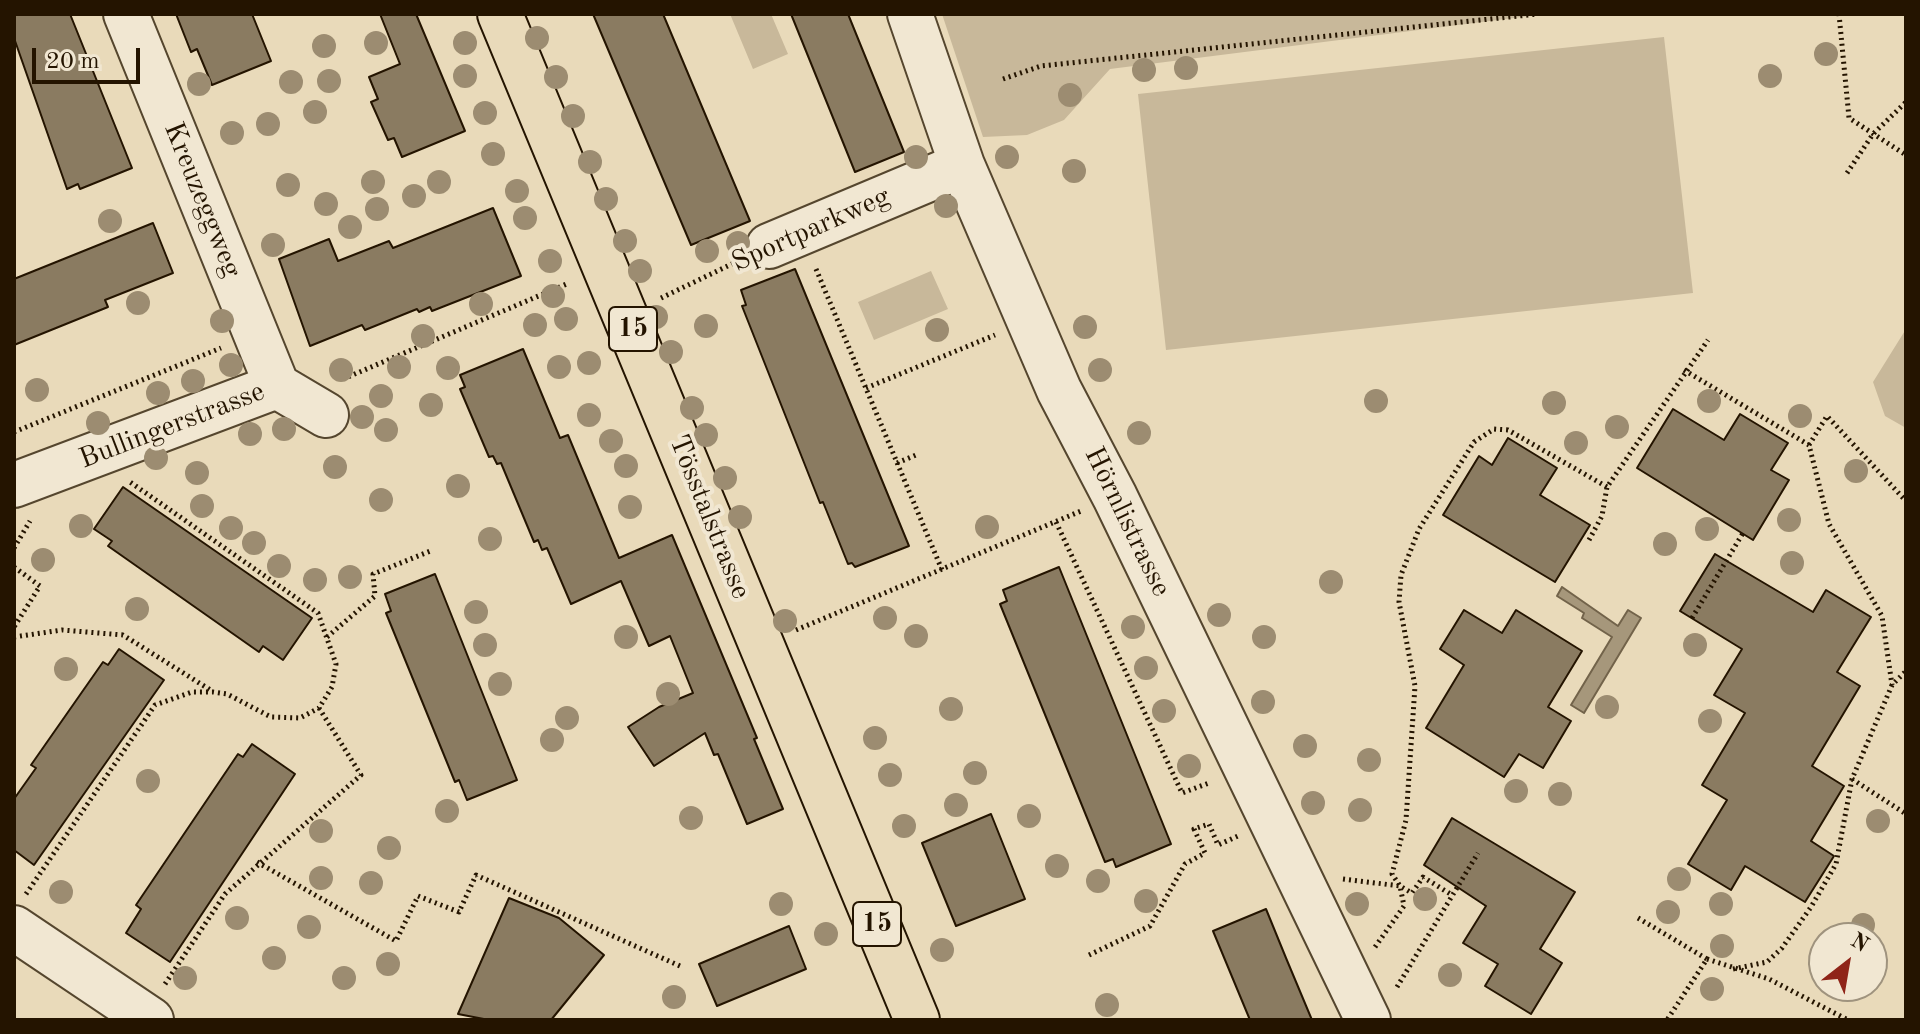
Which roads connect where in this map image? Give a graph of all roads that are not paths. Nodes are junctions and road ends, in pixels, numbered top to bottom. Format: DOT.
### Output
graph roads {
  1 [pos="126,14"];
  2 [pos="500,14"];
  3 [pos="910,14"];
  4 [pos="962,165"];
  5 [pos="784,239"];
  6 [pos="300,400"];
  7 [pos="14,485"];
  8 [pos="18,913"];
  9 [pos="154,1007"];
  10 [pos="1365,1013"];
  11 [pos="913,1019"];
  1 -- 6 [label="street, Kreuzeggweg"];
  2 -- 11 [label="main road, Tösstalstrasse / 15"];
  3 -- 4 [label="street, Hörnlistrasse"];
  4 -- 5 [label="street, Sportparkweg"];
  4 -- 10 [label="street, Hörnlistrasse"];
  6 -- 7 [label="street, Bullingerstrasse"];
  8 -- 9 [label="street"];
}
